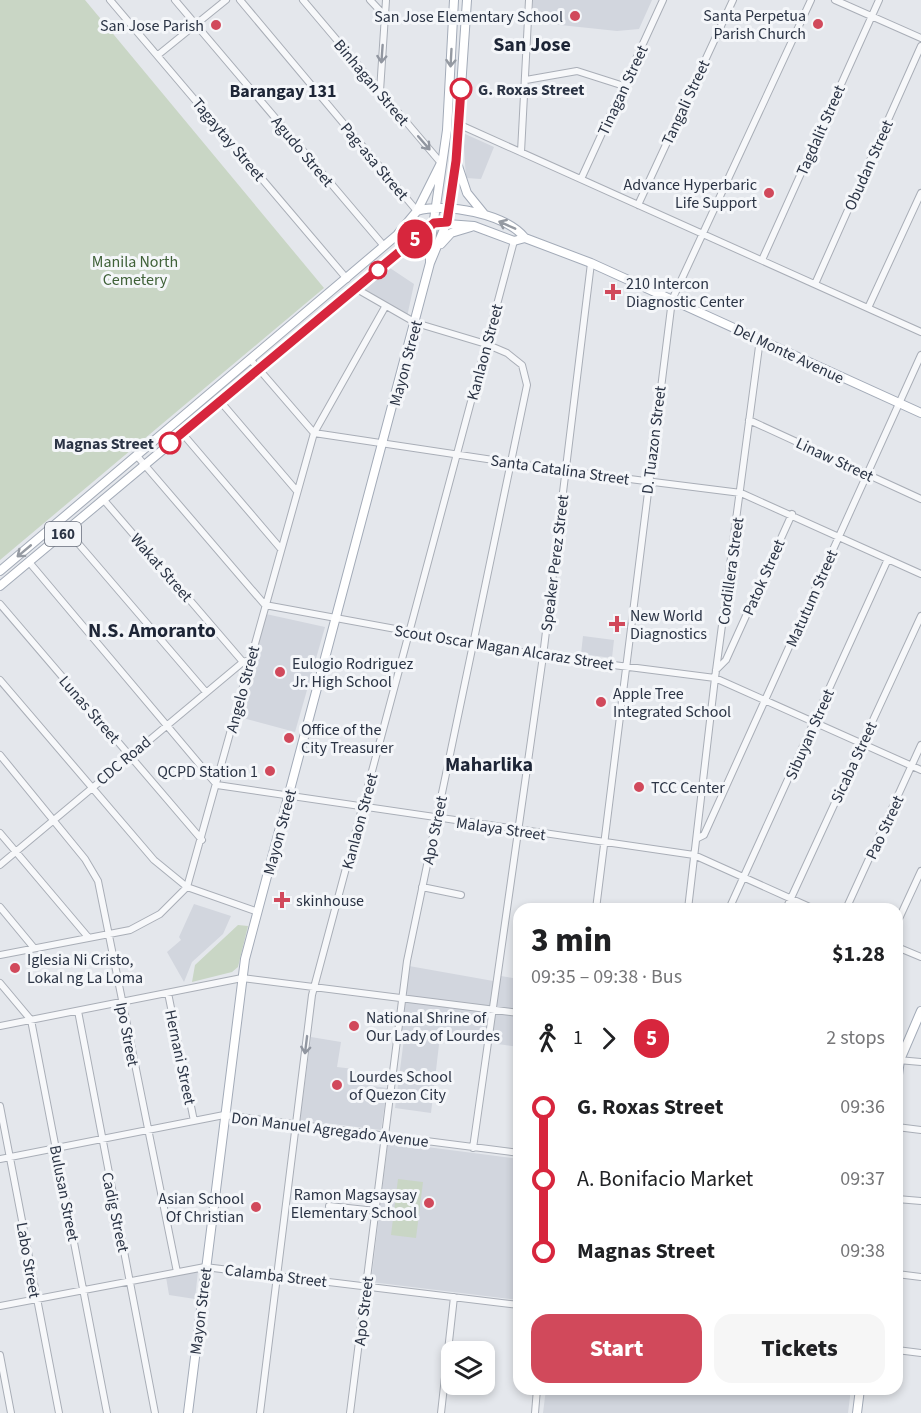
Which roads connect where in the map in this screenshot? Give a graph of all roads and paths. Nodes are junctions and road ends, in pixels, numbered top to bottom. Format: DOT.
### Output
graph roads {
  1 [pos="110,0"];
  2 [pos="175,0"];
  3 [pos="226,0"];
  4 [pos="240,0"];
  5 [pos="303,0"];
  6 [pos="370,0"];
  7 [pos="386,0"];
  8 [pos="454,0"];
  9 [pos="466,0"];
  10 [pos="529,0"];
  11 [pos="663,0"];
  12 [pos="733,0"];
  13 [pos="811,0"];
  14 [pos="835,0"];
  15 [pos="879,0"];
  16 [pos="385,16"];
  17 [pos="872,16"];
  18 [pos="196,25"];
  19 [pos="921,38"];
  20 [pos="921,46"];
  21 [pos="158,55"];
  22 [pos="526,80"];
  23 [pos="624,86"];
  24 [pos="380,92"];
  25 [pos="458,124"];
  26 [pos="521,152"];
  27 [pos="456,161"];
  28 [pos="441,163"];
  29 [pos="581,179"];
  30 [pos="921,193"];
  31 [pos="638,205"];
  32 [pos="436,207"];
  33 [pos="449,209"];
  34 [pos="417,211"];
  35 [pos="487,216"];
  36 [pos="447,222"];
  37 [pos="434,223"];
  38 [pos="474,226"];
  39 [pos="703,234"];
  40 [pos="416,238"];
  41 [pos="525,238"];
  42 [pos="514,241"];
  43 [pos="384,246"];
  44 [pos="434,249"];
  45 [pos="762,260"];
  46 [pos="591,263"];
  47 [pos="347,279"];
  48 [pos="815,284"];
  49 [pos="355,288"];
  50 [pos="672,300"];
  51 [pos="386,307"];
  52 [pos="868,308"];
  53 [pos="416,323"];
  54 [pos="921,332"];
  55 [pos="760,339"];
  56 [pos="486,344"];
  57 [pos="921,355"];
  58 [pos="251,360"];
  59 [pos="258,368"];
  60 [pos="220,401"];
  61 [pos="899,404"];
  62 [pos="921,413"];
  63 [pos="749,420"];
  64 [pos="182,433"];
  65 [pos="314,433"];
  66 [pos="384,442"];
  67 [pos="457,454"];
  68 [pos="137,456"];
  69 [pos="511,463"];
  70 [pos="144,465"];
  71 [pos="566,471"];
  72 [pos="867,474"];
  73 [pos="648,482"];
  74 [pos="296,490"];
  75 [pos="741,493"];
  76 [pos="103,499"];
  77 [pos="921,499"];
  78 [pos="792,514"];
  79 [pos="59,521"];
  80 [pos="67,530"];
  81 [pos="839,537"];
  82 [pos="280,549"];
  83 [pos="888,559"];
  84 [pos="28,562"];
  85 [pos="0,571"];
  86 [pos="921,574"];
  87 [pos="0,586"];
  88 [pos="0,604"];
  89 [pos="265,605"];
  90 [pos="921,616"];
  91 [pos="337,620"];
  92 [pos="409,633"];
  93 [pos="473,644"];
  94 [pos="543,656"];
  95 [pos="247,661"];
  96 [pos="626,666"];
  97 [pos="715,674"];
  98 [pos="0,680"];
  99 [pos="205,691"];
  100 [pos="765,700"];
  101 [pos="814,721"];
  102 [pos="166,724"];
  103 [pos="862,743"];
  104 [pos="921,745"];
  105 [pos="0,755"];
  106 [pos="130,755"];
  107 [pos="912,766"];
  108 [pos="921,770"];
  109 [pos="217,785"];
  110 [pos="92,787"];
  111 [pos="288,796"];
  112 [pos="363,807"];
  113 [pos="54,819"];
  114 [pos="437,819"];
  115 [pos="518,831"];
  116 [pos="0,833"];
  117 [pos="698,838"];
  118 [pos="202,840"];
  119 [pos="604,840"];
  120 [pos="16,852"];
  121 [pos="694,855"];
  122 [pos="0,865"];
  123 [pos="921,871"];
  124 [pos="745,876"];
  125 [pos="187,887"];
  126 [pos="422,887"];
  127 [pos="461,895"];
  128 [pos="791,898"];
  129 [pos="597,903"];
  130 [pos="689,903"];
  131 [pos="732,903"];
  132 [pos="789,903"];
  133 [pos="801,903"];
  134 [pos="849,903"];
  135 [pos="0,907"];
  136 [pos="903,910"];
  137 [pos="258,912"];
  138 [pos="108,934"];
  139 [pos="88,937"];
  140 [pos="34,948"];
  141 [pos="903,950"];
  142 [pos="0,955"];
  143 [pos="921,957"];
  144 [pos="242,978"];
  145 [pos="0,982"];
  146 [pos="314,987"];
  147 [pos="168,993"];
  148 [pos="401,998"];
  149 [pos="122,1002"];
  150 [pos="491,1010"];
  151 [pos="78,1011"];
  152 [pos="921,1011"];
  153 [pos="513,1012"];
  154 [pos="31,1020"];
  155 [pos="0,1026"];
  156 [pos="903,1049"];
  157 [pos="903,1060"];
  158 [pos="921,1062"];
  159 [pos="0,1106"];
  160 [pos="224,1115"];
  161 [pos="194,1121"];
  162 [pos="295,1124"];
  163 [pos="903,1128"];
  164 [pos="921,1130"];
  165 [pos="147,1131"];
  166 [pos="385,1135"];
  167 [pos="101,1139"];
  168 [pos="56,1147"];
  169 [pos="473,1148"];
  170 [pos="513,1152"];
  171 [pos="10,1157"];
  172 [pos="0,1159"];
  173 [pos="903,1200"];
  174 [pos="921,1202"];
  175 [pos="329,1206"];
  176 [pos="376,1211"];
  177 [pos="205,1267"];
  178 [pos="177,1272"];
  179 [pos="278,1275"];
  180 [pos="903,1275"];
  181 [pos="921,1277"];
  182 [pos="130,1281"];
  183 [pos="367,1286"];
  184 [pos="84,1290"];
  185 [pos="454,1297"];
  186 [pos="36,1299"];
  187 [pos="513,1304"];
  188 [pos="0,1306"];
  189 [pos="903,1351"];
  190 [pos="921,1353"];
  191 [pos="0,1354"];
  192 [pos="536,1395"];
  193 [pos="859,1395"];
  194 [pos="11,1413"];
  195 [pos="59,1413"];
  196 [pos="107,1413"];
  197 [pos="155,1413"];
  198 [pos="188,1413"];
  199 [pos="260,1413"];
  200 [pos="350,1413"];
  201 [pos="441,1413"];
  202 [pos="535,1413"];
  203 [pos="857,1413"];
  1 -- 21 [label="street, Tagaytay Street"];
  2 -- 18 [label="street, Agudo Street"];
  3 -- 18 [label="street"];
  4 -- 34 [label="street, Pag-asa Street"];
  5 -- 24 [label="street, Binhagan Street"];
  6 -- 16 [label="street"];
  7 -- 16 [label="street"];
  8 -- 28 [label="main road, one-way"];
  9 -- 25 [label="main road, Mayon Street"];
  10 -- 22 [label="street"];
  11 -- 23 [label="street, Tinagan Street"];
  12 -- 31 [label="street, Tangali Street"];
  13 -- 39 [label="street, D. Tuazon Street"];
  14 -- 17 [label="street"];
  15 -- 17 [label="street, Tagdalit Street"];
  16 -- 24 [label="street, one-way"];
  17 -- 19 [label="street"];
  17 -- 45 [label="street, Tagdalit Street"];
  18 -- 21 [label="street"];
  18 -- 43 [label="street, Agudo Street"];
  20 -- 48 [label="street, Obudan Street"];
  21 -- 47 [label="street, Tagaytay Street"];
  22 -- 23 [label="street"];
  22 -- 26 [label="street"];
  23 -- 29 [label="street, Tinagan Street"];
  24 -- 28 [label="street, Binhagan Street, one-way"];
  25 -- 26 [label="street"];
  25 -- 27 [label="main road, Mayon Street"];
  26 -- 29 [label="street"];
  27 -- 33 [label="main road, Mayon Street"];
  27 -- 35 [label="main road"];
  28 -- 32 [label="main road, Mayon Street"];
  28 -- 34 [label="main road"];
  29 -- 31 [label="street"];
  30 -- 52 [label="street"];
  31 -- 39 [label="street"];
  32 -- 33 [label="main road, Del Monte Avenue"];
  32 -- 34 [label="main road"];
  32 -- 37 [label="main road, Mayon Street"];
  33 -- 35 [label="main road, Del Monte Avenue"];
  33 -- 36 [label="main road, Mayon Street"];
  34 -- 43 [label="main road, 160"];
  41 -- 35 [label="main road, Del Monte Avenue, one-way"];
  36 -- 37 [label="main road"];
  36 -- 38 [label="main road"];
  36 -- 44 [label="main road, Mayon Street"];
  37 -- 40 [label="main road, 160"];
  37 -- 44 [label="main road, Mayon Street"];
  38 -- 42 [label="main road"];
  38 -- 44 [label="main road"];
  39 -- 45 [label="street"];
  39 -- 50 [label="street, D. Tuazon Street"];
  40 -- 44 [label="main road"];
  40 -- 49 [label="main road, 160"];
  41 -- 42 [label="main road"];
  41 -- 46 [label="main road, Del Monte Avenue"];
  42 -- 56 [label="street, Kanlaon Street"];
  43 -- 47 [label="main road, 160"];
  44 -- 53 [label="main road, Mayon Street"];
  45 -- 48 [label="street"];
  46 -- 50 [label="main road, Del Monte Avenue"];
  46 -- 71 [label="street, Speaker Perez Street"];
  47 -- 58 [label="main road, 160"];
  48 -- 52 [label="street"];
  49 -- 51 [label="street, Apo Street"];
  49 -- 59 [label="main road, 160"];
  50 -- 55 [label="main road, Del Monte Avenue"];
  50 -- 73 [label="street, D. Tuazon Street"];
  51 -- 53 [label="street, Apo Street"];
  51 -- 65 [label="street, Angelo Street"];
  52 -- 54 [label="street"];
  53 -- 56 [label="street, Apo Street"];
  53 -- 66 [label="main road, Mayon Street"];
  55 -- 61 [label="main road, Del Monte Avenue"];
  55 -- 63 [label="street, Cordillera Street"];
  56 -- 67 [label="street, Kanlaon Street"];
  56 -- 69 [label="street, Apo Street"];
  57 -- 61 [label="street, Matutum Street"];
  58 -- 59 [label="street"];
  58 -- 68 [label="main road, 160"];
  59 -- 60 [label="main road, 160"];
  59 -- 65 [label="street"];
  60 -- 64 [label="main road, 160"];
  60 -- 74 [label="street"];
  61 -- 62 [label="main road, Del Monte Avenue"];
  61 -- 72 [label="street, Matutum Street"];
  63 -- 72 [label="street, Linaw Street"];
  63 -- 75 [label="street, Cordillera Street"];
  64 -- 70 [label="main road, 160"];
  64 -- 82 [label="street"];
  65 -- 66 [label="street, Santa Catalina Street"];
  65 -- 74 [label="street, Angelo Street"];
  66 -- 67 [label="street, Santa Catalina Street"];
  66 -- 91 [label="main road, Mayon Street"];
  67 -- 69 [label="street, Santa Catalina Street"];
  67 -- 92 [label="street, Kanlaon Street"];
  68 -- 70 [label="street"];
  68 -- 79 [label="main road, 160"];
  69 -- 71 [label="street, Santa Catalina Street"];
  69 -- 93 [label="street, Apo Street"];
  70 -- 76 [label="main road, 160"];
  70 -- 89 [label="street"];
  71 -- 73 [label="street, Santa Catalina Street"];
  71 -- 94 [label="street, Speaker Perez Street"];
  72 -- 77 [label="street, Linaw Street"];
  72 -- 81 [label="street, Matutum Street"];
  73 -- 75 [label="street, Santa Catalina Street"];
  73 -- 96 [label="street, D. Tuazon Street"];
  74 -- 82 [label="street, Angelo Street"];
  75 -- 78 [label="street, Santa Catalina Street"];
  75 -- 97 [label="street, Cordillera Street"];
  76 -- 80 [label="main road, 160"];
  76 -- 95 [label="street, Wakat Street"];
  78 -- 81 [label="street, Santa Catalina Street"];
  78 -- 97 [label="street, Patok Street"];
  79 -- 80 [label="street"];
  79 -- 85 [label="main road, 160, one-way"];
  80 -- 84 [label="main road, 160"];
  80 -- 99 [label="street"];
  81 -- 83 [label="street, Santa Catalina Street"];
  81 -- 100 [label="street, Matutum Street"];
  82 -- 89 [label="street, Angelo Street"];
  83 -- 86 [label="street, Santa Catalina Street"];
  83 -- 101 [label="street, Sibuyan Street"];
  84 -- 87 [label="main road, 160"];
  84 -- 102 [label="street"];
  88 -- 106 [label="street, Lunas Street"];
  89 -- 91 [label="street, Scout Oscar Magan Alcaraz Street"];
  89 -- 95 [label="street, Angelo Street"];
  90 -- 103 [label="street, Sicaba Street"];
  91 -- 92 [label="street, Scout Oscar Magan Alcaraz Street"];
  91 -- 111 [label="main road, Mayon Street"];
  92 -- 93 [label="street, Scout Oscar Magan Alcaraz Street"];
  92 -- 112 [label="street, Kanlaon Street"];
  93 -- 94 [label="street, Scout Oscar Magan Alcaraz Street"];
  93 -- 114 [label="street, Apo Street"];
  94 -- 96 [label="street, Scout Oscar Magan Alcaraz Street"];
  94 -- 115 [label="street, Speaker Perez Street"];
  95 -- 99 [label="street, CDC Road"];
  95 -- 109 [label="street, Angelo Street"];
  96 -- 97 [label="street, Scout Oscar Magan Alcaraz Street"];
  96 -- 119 [label="street, D. Tuazon Street"];
  97 -- 100 [label="street, Scout Oscar Magan Alcaraz Street"];
  97 -- 117 [label="street, Cordillera Street"];
  98 -- 110 [label="street"];
  99 -- 102 [label="street, CDC Road"];
  100 -- 101 [label="street, Scout Oscar Magan Alcaraz Street"];
  100 -- 117 [label="street, Matutum Street"];
  101 -- 103 [label="street, Scout Oscar Magan Alcaraz Street"];
  101 -- 124 [label="street, Sibuyan Street"];
  102 -- 106 [label="street, CDC Road"];
  102 -- 109 [label="street"];
  103 -- 107 [label="street, Scout Oscar Magan Alcaraz Street"];
  103 -- 128 [label="street, Sicaba Street"];
  104 -- 107 [label="street, Pao Street"];
  105 -- 113 [label="street, Ipo Street"];
  106 -- 110 [label="street, CDC Road"];
  106 -- 118 [label="street, Lunas Street"];
  107 -- 108 [label="street, Scout Oscar Magan Alcaraz Street"];
  107 -- 134 [label="street, Pao Street"];
  109 -- 111 [label="street, Malaya Street"];
  109 -- 118 [label="street, Angelo Street"];
  110 -- 113 [label="street, CDC Road"];
  110 -- 125 [label="street"];
  111 -- 112 [label="street, Malaya Street"];
  111 -- 137 [label="main road, Mayon Street"];
  112 -- 114 [label="street, Malaya Street"];
  112 -- 146 [label="street, Kanlaon Street"];
  113 -- 120 [label="street, CDC Road"];
  113 -- 138 [label="street, Ipo Street"];
  114 -- 115 [label="street, Malaya Street"];
  114 -- 126 [label="street, Apo Street"];
  115 -- 119 [label="street, Malaya Street"];
  115 -- 150 [label="street, Speaker Perez Street"];
  116 -- 120 [label="street"];
  117 -- 121 [label="street, Cordillera Street"];
  118 -- 125 [label="street, Angelo Street"];
  119 -- 121 [label="street, Malaya Street"];
  119 -- 129 [label="street, D. Tuazon Street"];
  120 -- 122 [label="street, CDC Road"];
  120 -- 139 [label="street"];
  121 -- 124 [label="street, Malaya Street"];
  121 -- 130 [label="street, Cordillera Street"];
  123 -- 136 [label="street"];
  124 -- 128 [label="street, Malaya Street"];
  124 -- 131 [label="street, Sibuyan Street"];
  125 -- 137 [label="street"];
  125 -- 138 [label="street, Angelo Street"];
  126 -- 127 [label="street"];
  126 -- 148 [label="street, Apo Street"];
  128 -- 132 [label="street, Sicaba Street"];
  128 -- 133 [label="street, Malaya Street"];
  135 -- 140 [label="street"];
  137 -- 144 [label="main road, Mayon Street"];
  138 -- 139 [label="street, Angelo Street"];
  138 -- 149 [label="street, Ipo Street"];
  139 -- 140 [label="street, Angelo Street"];
  140 -- 142 [label="street, Angelo Street"];
  141 -- 143 [label="street"];
  144 -- 146 [label="street"];
  144 -- 147 [label="street"];
  144 -- 160 [label="main road, Mayon Street"];
  145 -- 154 [label="street, Bulusan Street"];
  146 -- 148 [label="street"];
  146 -- 162 [label="street, Kanlaon Street, one-way"];
  147 -- 149 [label="street"];
  147 -- 161 [label="street, Hernani Street"];
  148 -- 150 [label="street"];
  148 -- 166 [label="street, Apo Street"];
  149 -- 151 [label="street"];
  149 -- 165 [label="street, Ipo Street"];
  150 -- 153 [label="street"];
  150 -- 169 [label="street, Speaker Perez Street"];
  151 -- 154 [label="street"];
  151 -- 167 [label="street, Cadig Street"];
  152 -- 156 [label="main road"];
  154 -- 155 [label="street"];
  154 -- 168 [label="street, Bulusan Street"];
  157 -- 158 [label="street"];
  159 -- 171 [label="street, Labo Street"];
  160 -- 161 [label="street, Don Manuel Agregado Avenue"];
  160 -- 162 [label="street, Don Manuel Agregado Avenue"];
  160 -- 177 [label="main road, Mayon Street"];
  161 -- 165 [label="street, Don Manuel Agregado Avenue"];
  162 -- 166 [label="street, Don Manuel Agregado Avenue"];
  162 -- 179 [label="street, Kanlaon Street"];
  163 -- 164 [label="street"];
  165 -- 167 [label="street, Don Manuel Agregado Avenue"];
  165 -- 178 [label="street, Ipo Street"];
  166 -- 169 [label="street, Don Manuel Agregado Avenue"];
  166 -- 176 [label="street, Apo Street"];
  167 -- 168 [label="street, Don Manuel Agregado Avenue"];
  167 -- 182 [label="street, Cadig Street"];
  168 -- 171 [label="street, Don Manuel Agregado Avenue"];
  168 -- 184 [label="street, Bulusan Street"];
  169 -- 170 [label="street, Don Manuel Agregado Avenue"];
  171 -- 172 [label="street, Don Manuel Agregado Avenue"];
  171 -- 186 [label="street, Labo Street"];
  173 -- 174 [label="street"];
  175 -- 176 [label="street"];
  176 -- 183 [label="street, Apo Street"];
  177 -- 178 [label="street, Calamba Street"];
  177 -- 179 [label="street, Calamba Street"];
  177 -- 198 [label="main road, Mayon Street"];
  178 -- 182 [label="street, Calamba Street"];
  179 -- 183 [label="street, Calamba Street"];
  179 -- 199 [label="street, Kanlaon Street"];
  180 -- 181 [label="street"];
  182 -- 184 [label="street, Calamba Street"];
  182 -- 197 [label="street, Cadig Street"];
  183 -- 185 [label="street, Calamba Street"];
  183 -- 200 [label="street, Apo Street"];
  184 -- 186 [label="street, Calamba Street"];
  184 -- 196 [label="street, Bulusan Street"];
  185 -- 187 [label="street, Calamba Street"];
  185 -- 201 [label="street"];
  186 -- 188 [label="street, Calamba Street"];
  186 -- 195 [label="street, Labo Street"];
  189 -- 190 [label="street"];
  191 -- 194 [label="street"];
  192 -- 202 [label="street"];
  193 -- 203 [label="main road"];
}
